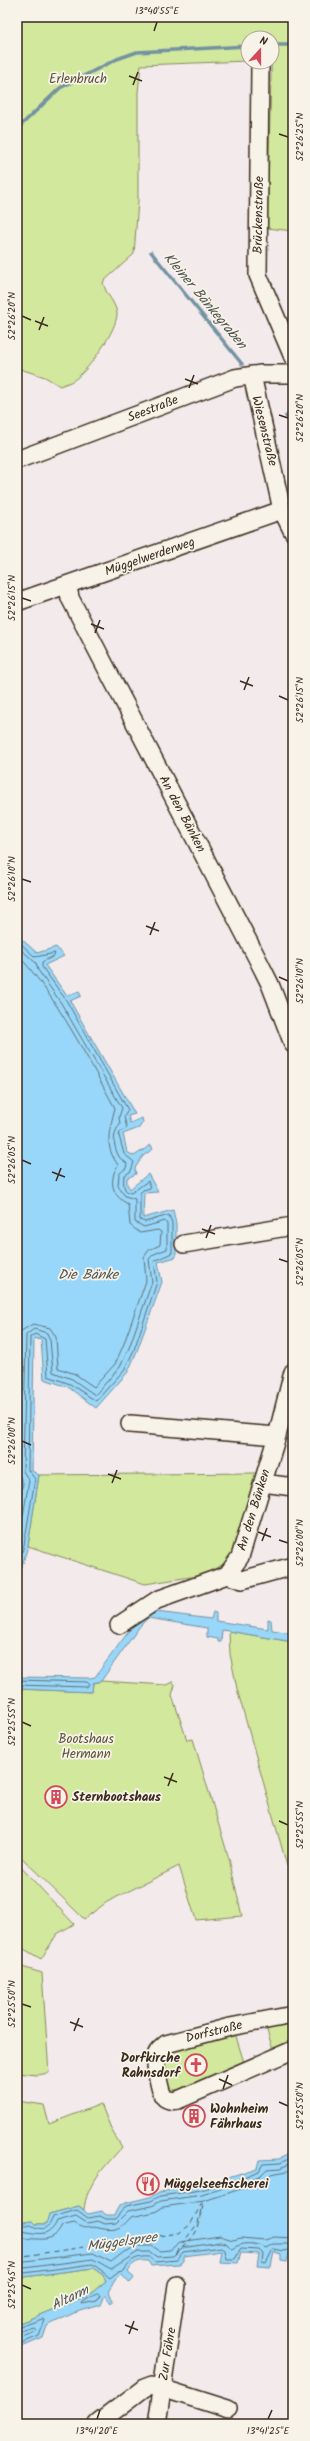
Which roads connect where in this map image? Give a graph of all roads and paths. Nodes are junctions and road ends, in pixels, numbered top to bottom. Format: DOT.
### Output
graph roads {
  1 [pos="260,70"];
  2 [pos="293,357"];
  3 [pos="252,374"];
  4 [pos="293,374"];
  5 [pos="17,460"];
  6 [pos="289,521"];
  7 [pos="68,586"];
  8 [pos="17,602"];
  9 [pos="293,1044"];
  10 [pos="293,1226"];
  11 [pos="184,1244"];
  12 [pos="293,1372"];
  13 [pos="130,1424"];
  14 [pos="277,1436"];
  15 [pos="263,1483"];
  16 [pos="293,1488"];
  17 [pos="293,1566"];
  18 [pos="227,1575"];
  19 [pos="119,1625"];
  20 [pos="293,2015"];
  21 [pos="293,2050"];
  22 [pos="177,2285"];
  23 [pos="162,2388"];
  24 [pos="228,2409"];
  25 [pos="97,2424"];
  26 [pos="157,2424"];
  1 -- 2 [label="street, Brückenstraße"];
  3 -- 4 [label="street, Seestraße"];
  3 -- 5 [label="street, Seestraße"];
  3 -- 6 [label="street, Wiesenstraße"];
  6 -- 7 [label="street, Müggelwerderweg"];
  7 -- 8 [label="street, Müggelwerderweg"];
  7 -- 9 [label="street, An den Bänken"];
  10 -- 11 [label="street"];
  12 -- 14 [label="street, An den Bänken"];
  13 -- 14 [label="street"];
  14 -- 15 [label="street, An den Bänken"];
  15 -- 16 [label="street"];
  15 -- 18 [label="street, An den Bänken"];
  17 -- 18 [label="street"];
  18 -- 19 [label="street"];
  20 -- 21 [label="street, Dorfstraße"];
  22 -- 23 [label="street, Zur Fähre"];
  23 -- 24 [label="street"];
  23 -- 25 [label="street"];
  23 -- 26 [label="street, Zur Fähre"];
}
